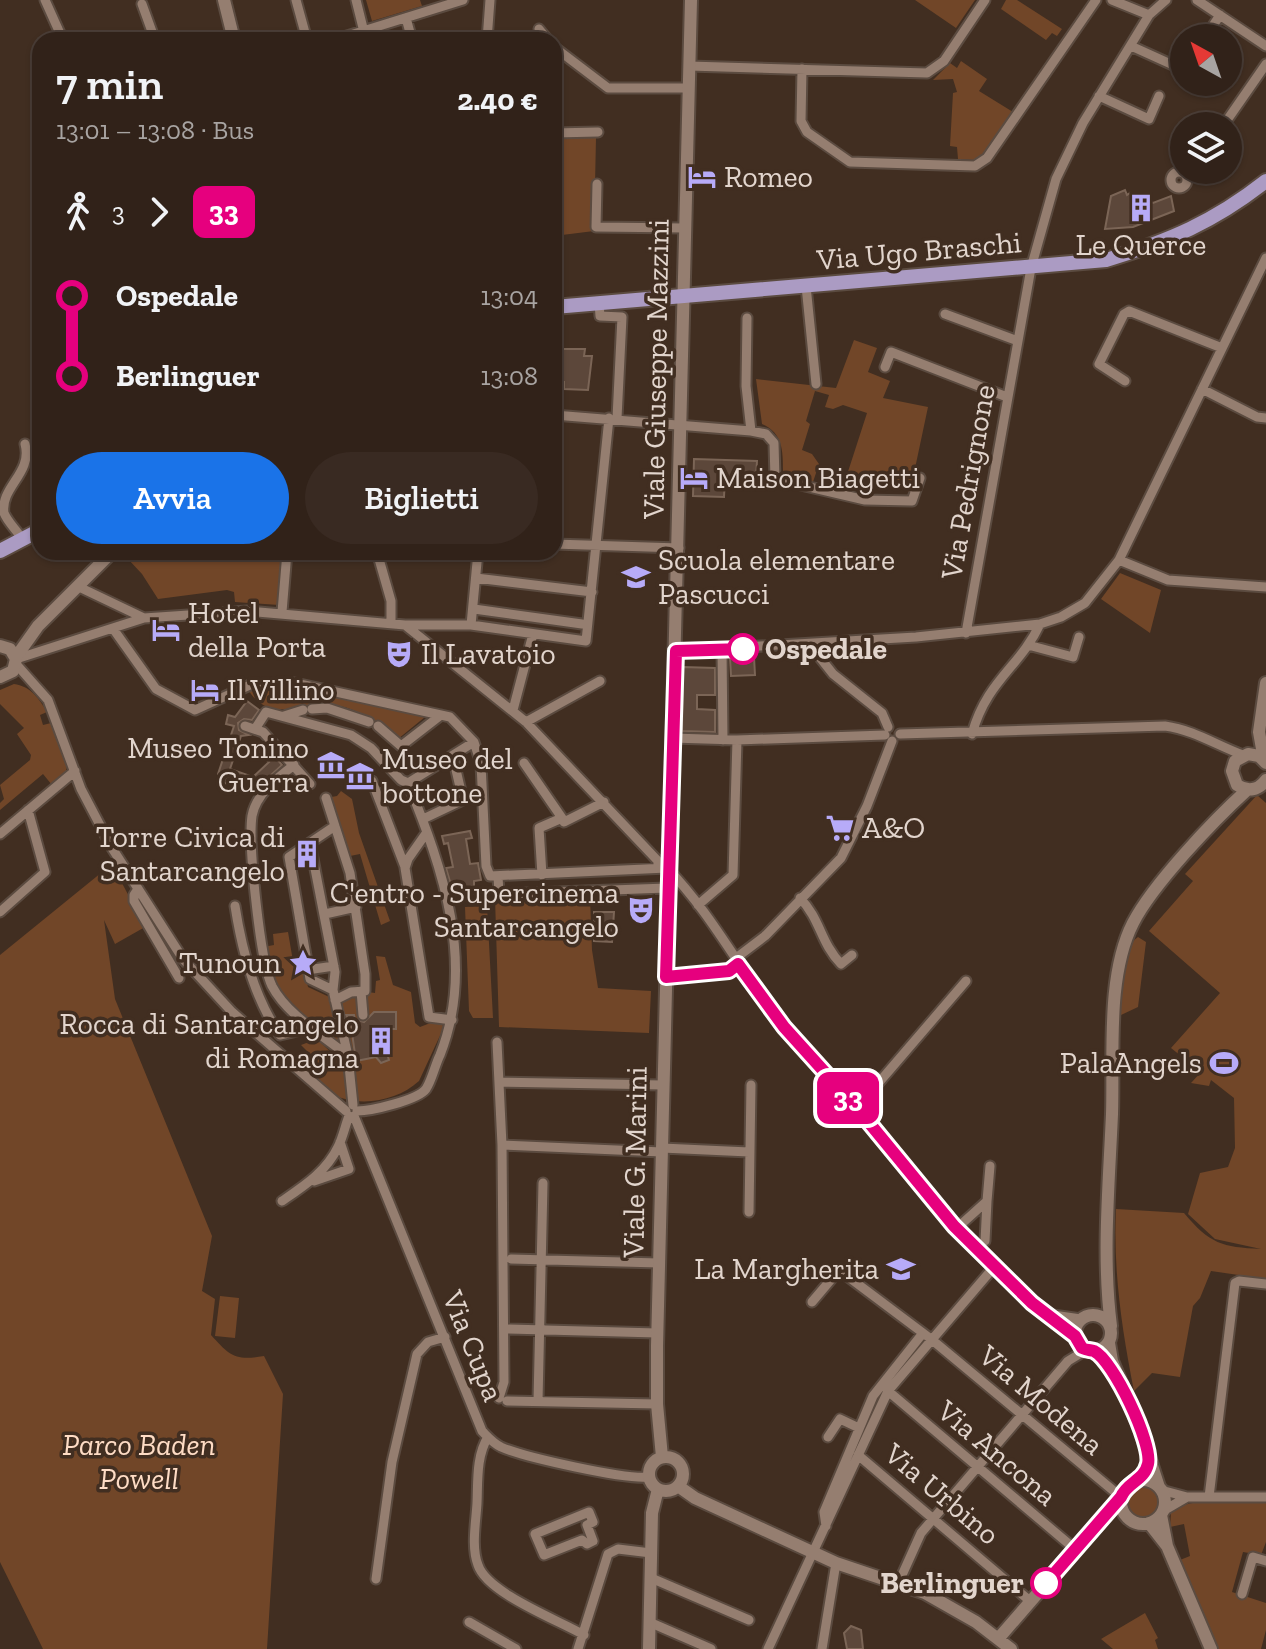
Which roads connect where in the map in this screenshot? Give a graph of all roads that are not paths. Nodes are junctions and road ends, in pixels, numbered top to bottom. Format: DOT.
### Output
graph roads {
  1 [pos="45,0"];
  2 [pos="224,0"];
  3 [pos="296,0"];
  4 [pos="356,0"];
  5 [pos="463,0"];
  6 [pos="490,0"];
  7 [pos="691,0"];
  8 [pos="985,0"];
  9 [pos="1096,0"];
  10 [pos="1112,0"];
  11 [pos="1166,0"];
  12 [pos="1197,0"];
  13 [pos="142,4"];
  14 [pos="426,5"];
  15 [pos="1149,15"];
  16 [pos="1220,15"];
  17 [pos="406,18"];
  18 [pos="1214,24"];
  19 [pos="539,29"];
  20 [pos="59,32"];
  21 [pos="152,32"];
  22 [pos="232,32"];
  23 [pos="305,32"];
  24 [pos="364,32"];
  25 [pos="372,32"];
  26 [pos="410,32"];
  27 [pos="488,32"];
  28 [pos="541,32"];
  29 [pos="1131,46"];
  30 [pos="1266,46"];
  31 [pos="562,53"];
  32 [pos="1170,64"];
  33 [pos="1266,64"];
  34 [pos="689,66"];
  35 [pos="802,69"];
  36 [pos="689,88"];
  37 [pos="1099,96"];
  38 [pos="1159,96"];
  39 [pos="1233,112"];
  40 [pos="598,132"];
  41 [pos="562,133"];
  42 [pos="1266,181"];
  43 [pos="597,184"];
  44 [pos="1266,199"];
  45 [pos="1232,208"];
  46 [pos="684,228"];
  47 [pos="1266,258"];
  48 [pos="1031,268"];
  49 [pos="806,286"];
  50 [pos="682,296"];
  51 [pos="599,303"];
  52 [pos="562,306"];
  53 [pos="945,314"];
  54 [pos="747,318"];
  55 [pos="1018,341"];
  56 [pos="1222,348"];
  57 [pos="885,367"];
  58 [pos="1125,381"];
  59 [pos="816,384"];
  60 [pos="1202,389"];
  61 [pos="1007,397"];
  62 [pos="562,415"];
  63 [pos="613,418"];
  64 [pos="1266,418"];
  65 [pos="682,423"];
  66 [pos="751,431"];
  67 [pos="25,444"];
  68 [pos="920,478"];
  69 [pos="32,534"];
  70 [pos="22,539"];
  71 [pos="562,544"];
  72 [pos="596,546"];
  73 [pos="679,548"];
  74 [pos="0,551"];
  75 [pos="104,560"];
  76 [pos="286,560"];
  77 [pos="379,560"];
  78 [pos="477,560"];
  79 [pos="1119,560"];
  80 [pos="476,578"];
  81 [pos="79,587"];
  82 [pos="1266,587"];
  83 [pos="592,592"];
  84 [pos="474,609"];
  85 [pos="282,612"];
  86 [pos="140,620"];
  87 [pos="391,623"];
  88 [pos="582,624"];
  89 [pos="1040,624"];
  90 [pos="405,625"];
  91 [pos="471,625"];
  92 [pos="38,626"];
  93 [pos="114,630"];
  94 [pos="966,633"];
  95 [pos="533,634"];
  96 [pos="1079,637"];
  97 [pos="810,645"];
  98 [pos="1028,645"];
  99 [pos="3,646"];
  100 [pos="129,648"];
  101 [pos="722,650"];
  102 [pos="676,651"];
  103 [pos="16,660"];
  104 [pos="2,678"];
  105 [pos="29,680"];
  106 [pos="600,681"];
  107 [pos="1266,683"];
  108 [pos="513,710"];
  109 [pos="441,715"];
  110 [pos="284,716"];
  111 [pos="526,722"];
  112 [pos="1259,724"];
  113 [pos="891,734"];
  114 [pos="972,734"];
  115 [pos="672,738"];
  116 [pos="723,740"];
  117 [pos="737,740"];
  118 [pos="474,742"];
  119 [pos="1220,746"];
  120 [pos="1246,754"];
  121 [pos="453,757"];
  122 [pos="1265,761"];
  123 [pos="524,763"];
  124 [pos="294,765"];
  125 [pos="1233,766"];
  126 [pos="75,771"];
  127 [pos="372,781"];
  128 [pos="1234,781"];
  129 [pos="408,783"];
  130 [pos="310,784"];
  131 [pos="1259,788"];
  132 [pos="81,789"];
  133 [pos="47,794"];
  134 [pos="326,798"];
  135 [pos="604,802"];
  136 [pos="28,810"];
  137 [pos="1224,812"];
  138 [pos="562,818"];
  139 [pos="423,819"];
  140 [pos="335,826"];
  141 [pos="427,832"];
  142 [pos="0,834"];
  143 [pos="310,843"];
  144 [pos="405,868"];
  145 [pos="663,868"];
  146 [pos="592,873"];
  147 [pos="542,875"];
  148 [pos="494,876"];
  149 [pos="667,888"];
  150 [pos="138,889"];
  151 [pos="592,890"];
  152 [pos="800,898"];
  153 [pos="698,905"];
  154 [pos="235,906"];
  155 [pos="356,907"];
  156 [pos="0,912"];
  157 [pos="325,914"];
  158 [pos="852,955"];
  159 [pos="737,961"];
  160 [pos="334,966"];
  161 [pos="307,970"];
  162 [pos="666,977"];
  163 [pos="179,978"];
  164 [pos="966,981"];
  165 [pos="363,991"];
  166 [pos="334,995"];
  167 [pos="363,1015"];
  168 [pos="452,1020"];
  169 [pos="314,1027"];
  170 [pos="497,1042"];
  171 [pos="348,1056"];
  172 [pos="499,1082"];
  173 [pos="663,1085"];
  174 [pos="751,1085"];
  175 [pos="857,1108"];
  176 [pos="349,1110"];
  177 [pos="340,1142"];
  178 [pos="502,1145"];
  179 [pos="662,1150"];
  180 [pos="749,1152"];
  181 [pos="990,1166"];
  182 [pos="312,1181"];
  183 [pos="543,1183"];
  184 [pos="282,1201"];
  185 [pos="987,1201"];
  186 [pos="749,1212"];
  187 [pos="957,1228"];
  188 [pos="985,1241"];
  189 [pos="511,1259"];
  190 [pos="542,1261"];
  191 [pos="659,1263"];
  192 [pos="994,1267"];
  193 [pos="1107,1282"];
  194 [pos="1266,1284"];
  195 [pos="812,1302"];
  196 [pos="1046,1313"];
  197 [pos="1084,1317"];
  198 [pos="1111,1326"];
  199 [pos="509,1329"];
  200 [pos="540,1330"];
  201 [pos="657,1333"];
  202 [pos="927,1336"];
  203 [pos="445,1337"];
  204 [pos="1109,1343"];
  205 [pos="1083,1344"];
  206 [pos="1121,1386"];
  207 [pos="888,1391"];
  208 [pos="538,1401"];
  209 [pos="657,1404"];
  210 [pos="1020,1415"];
  211 [pos="863,1427"];
  212 [pos="488,1437"];
  213 [pos="828,1437"];
  214 [pos="858,1455"];
  215 [pos="662,1457"];
  216 [pos="1149,1460"];
  217 [pos="977,1466"];
  218 [pos="649,1477"];
  219 [pos="1138,1480"];
  220 [pos="678,1486"];
  221 [pos="658,1489"];
  222 [pos="1160,1489"];
  223 [pos="1121,1497"];
  224 [pos="1187,1497"];
  225 [pos="1209,1497"];
  226 [pos="1266,1497"];
  227 [pos="589,1512"];
  228 [pos="1162,1513"];
  229 [pos="933,1517"];
  230 [pos="1127,1518"];
  231 [pos="1149,1523"];
  232 [pos="826,1526"];
  233 [pos="1095,1527"];
  234 [pos="1167,1546"];
  235 [pos="1076,1550"];
  236 [pos="651,1553"];
  237 [pos="812,1553"];
  238 [pos="1266,1561"];
  239 [pos="836,1563"];
  240 [pos="651,1578"];
  241 [pos="376,1579"];
  242 [pos="898,1584"];
  243 [pos="1242,1594"];
  244 [pos="1030,1601"];
  245 [pos="749,1620"];
  246 [pos="469,1622"];
  247 [pos="649,1622"];
  248 [pos="584,1635"];
  249 [pos="998,1639"];
  250 [pos="516,1649"];
  251 [pos="578,1649"];
  252 [pos="649,1649"];
  253 [pos="711,1649"];
  254 [pos="768,1649"];
  255 [pos="822,1649"];
  256 [pos="1011,1649"];
  257 [pos="1211,1649"];
  1 -- 20 [label="street"];
  2 -- 22 [label="street"];
  3 -- 23 [label="street"];
  4 -- 24 [label="street"];
  5 -- 14 [label="street"];
  6 -- 27 [label="street"];
  7 -- 34 [label="street, Viale Giuseppe Mazzini"];
  8 -- 35 [label="street"];
  9 -- 35 [label="street"];
  10 -- 15 [label="street"];
  11 -- 15 [label="street, Via Pedrignone"];
  12 -- 16 [label="street"];
  13 -- 21 [label="street"];
  14 -- 17 [label="street"];
  15 -- 29 [label="street, Via Pedrignone"];
  16 -- 18 [label="street"];
  16 -- 30 [label="street"];
  17 -- 25 [label="street"];
  17 -- 26 [label="street"];
  19 -- 28 [label="street"];
  29 -- 32 [label="street"];
  29 -- 37 [label="street, Via Pedrignone"];
  31 -- 36 [label="street"];
  33 -- 39 [label="street"];
  34 -- 35 [label="street"];
  34 -- 36 [label="street, Viale Giuseppe Mazzini"];
  36 -- 46 [label="street, Viale Giuseppe Mazzini"];
  37 -- 38 [label="street"];
  37 -- 48 [label="street, Via Pedrignone"];
  40 -- 41 [label="street"];
  42 -- 45 [label="main road, Via Ugo Braschi"];
  43 -- 46 [label="street"];
  44 -- 45 [label="main road, Via Ugo Braschi"];
  45 -- 48 [label="main road, Via Ugo Braschi"];
  46 -- 50 [label="street, Viale Giuseppe Mazzini"];
  47 -- 56 [label="street"];
  48 -- 49 [label="main road, Via Ugo Braschi"];
  48 -- 55 [label="street, Via Pedrignone"];
  49 -- 50 [label="main road, Via Ugo Braschi"];
  49 -- 59 [label="street"];
  50 -- 51 [label="main road, Via Ugo Braschi"];
  50 -- 65 [label="street, Viale Giuseppe Mazzini"];
  51 -- 52 [label="main road, Via Ugo Braschi"];
  51 -- 63 [label="street"];
  53 -- 55 [label="street"];
  54 -- 66 [label="street"];
  55 -- 61 [label="street, Via Pedrignone"];
  56 -- 58 [label="street"];
  56 -- 60 [label="street"];
  57 -- 61 [label="street"];
  60 -- 64 [label="street"];
  60 -- 79 [label="street"];
  61 -- 94 [label="street, Via Pedrignone"];
  62 -- 63 [label="street"];
  63 -- 65 [label="street"];
  63 -- 72 [label="street"];
  65 -- 66 [label="street"];
  65 -- 73 [label="street, Viale Giuseppe Mazzini"];
  66 -- 68 [label="street"];
  67 -- 70 [label="street"];
  69 -- 70 [label="main road"];
  70 -- 74 [label="main road"];
  71 -- 72 [label="street"];
  72 -- 73 [label="street"];
  72 -- 83 [label="street"];
  73 -- 102 [label="street, Viale Giuseppe Mazzini"];
  75 -- 81 [label="street"];
  76 -- 85 [label="street"];
  77 -- 87 [label="street"];
  78 -- 80 [label="street"];
  79 -- 82 [label="street"];
  79 -- 89 [label="street"];
  80 -- 83 [label="street"];
  80 -- 84 [label="street"];
  81 -- 86 [label="street"];
  81 -- 92 [label="street"];
  83 -- 95 [label="street"];
  84 -- 88 [label="street"];
  84 -- 91 [label="street"];
  85 -- 86 [label="street"];
  85 -- 87 [label="street"];
  86 -- 93 [label="street"];
  86 -- 100 [label="street"];
  87 -- 90 [label="street"];
  89 -- 94 [label="street"];
  89 -- 98 [label="street"];
  90 -- 91 [label="street"];
  90 -- 108 [label="street"];
  91 -- 95 [label="street"];
  92 -- 99 [label="street"];
  92 -- 103 [label="street"];
  93 -- 100 [label="street"];
  93 -- 103 [label="street"];
  94 -- 97 [label="street"];
  95 -- 108 [label="street"];
  96 -- 98 [label="street"];
  97 -- 101 [label="street"];
  97 -- 113 [label="street"];
  98 -- 114 [label="street"];
  99 -- 103 [label="street"];
  100 -- 109 [label="street"];
  101 -- 102 [label="street"];
  101 -- 116 [label="street"];
  102 -- 115 [label="street, Viale Giuseppe Mazzini"];
  103 -- 104 [label="street"];
  103 -- 105 [label="street"];
  104 -- 105 [label="street"];
  105 -- 126 [label="street"];
  106 -- 111 [label="street"];
  107 -- 112 [label="street"];
  108 -- 111 [label="street"];
  109 -- 110 [label="street"];
  109 -- 118 [label="street"];
  110 -- 124 [label="street"];
  110 -- 129 [label="street"];
  111 -- 135 [label="street"];
  112 -- 120 [label="street"];
  112 -- 122 [label="street"];
  113 -- 114 [label="street"];
  113 -- 117 [label="street"];
  113 -- 152 [label="street"];
  114 -- 119 [label="street"];
  115 -- 116 [label="street"];
  115 -- 145 [label="street, Viale Giuseppe Mazzini"];
  116 -- 117 [label="street"];
  117 -- 153 [label="street"];
  118 -- 121 [label="street"];
  118 -- 148 [label="street"];
  119 -- 120 [label="street"];
  119 -- 125 [label="street"];
  120 -- 122 [label="street"];
  120 -- 125 [label="street"];
  121 -- 129 [label="street"];
  121 -- 139 [label="street"];
  123 -- 138 [label="street"];
  124 -- 130 [label="street"];
  124 -- 169 [label="street"];
  125 -- 128 [label="street"];
  126 -- 132 [label="street"];
  126 -- 133 [label="street"];
  127 -- 144 [label="street"];
  128 -- 131 [label="street"];
  128 -- 137 [label="street"];
  129 -- 139 [label="street"];
  131 -- 137 [label="street"];
  132 -- 133 [label="street"];
  132 -- 150 [label="street"];
  133 -- 136 [label="street"];
  134 -- 140 [label="street"];
  135 -- 138 [label="street"];
  135 -- 145 [label="street"];
  136 -- 142 [label="street"];
  136 -- 156 [label="street"];
  137 -- 193 [label="street"];
  138 -- 147 [label="street"];
  139 -- 141 [label="street"];
  140 -- 143 [label="street"];
  140 -- 155 [label="street"];
  141 -- 144 [label="street"];
  141 -- 168 [label="street"];
  143 -- 157 [label="street"];
  143 -- 161 [label="street"];
  144 -- 168 [label="street"];
  145 -- 146 [label="street"];
  145 -- 149 [label="street, Viale G. Marini"];
  145 -- 153 [label="street"];
  146 -- 147 [label="street"];
  146 -- 151 [label="street"];
  147 -- 148 [label="street"];
  148 -- 151 [label="street"];
  149 -- 151 [label="street"];
  149 -- 162 [label="street, Viale G. Marini"];
  150 -- 163 [label="street"];
  150 -- 176 [label="street"];
  152 -- 158 [label="street"];
  152 -- 159 [label="street"];
  153 -- 159 [label="street"];
  154 -- 169 [label="street"];
  155 -- 157 [label="street"];
  155 -- 165 [label="street"];
  157 -- 160 [label="street"];
  159 -- 162 [label="street"];
  159 -- 175 [label="street"];
  160 -- 161 [label="street"];
  160 -- 166 [label="street"];
  161 -- 166 [label="street"];
  162 -- 173 [label="street, Viale G. Marini"];
  164 -- 175 [label="street"];
  165 -- 166 [label="street"];
  165 -- 167 [label="street"];
  166 -- 171 [label="street"];
  168 -- 176 [label="street"];
  169 -- 171 [label="street"];
  170 -- 172 [label="street"];
  171 -- 176 [label="street"];
  172 -- 173 [label="street"];
  172 -- 178 [label="street"];
  173 -- 179 [label="street, Viale G. Marini"];
  174 -- 180 [label="street"];
  175 -- 187 [label="street"];
  176 -- 177 [label="street"];
  176 -- 203 [label="street, Via Cupa"];
  177 -- 182 [label="street"];
  177 -- 182 [label="street"];
  178 -- 179 [label="street"];
  178 -- 208 [label="street"];
  179 -- 180 [label="street"];
  179 -- 191 [label="street, Viale G. Marini"];
  180 -- 186 [label="street"];
  181 -- 185 [label="street"];
  182 -- 184 [label="street"];
  183 -- 190 [label="street"];
  185 -- 187 [label="street"];
  185 -- 188 [label="street"];
  187 -- 192 [label="street"];
  189 -- 190 [label="street"];
  190 -- 191 [label="street"];
  190 -- 200 [label="street"];
  191 -- 201 [label="street, Viale G. Marini"];
  192 -- 196 [label="street"];
  192 -- 202 [label="street"];
  193 -- 197 [label="street"];
  193 -- 198 [label="street"];
  194 -- 225 [label="street"];
  195 -- 202 [label="street, Via Modena"];
  196 -- 197 [label="street"];
  196 -- 205 [label="street"];
  197 -- 198 [label="street"];
  197 -- 205 [label="street"];
  198 -- 204 [label="street"];
  199 -- 200 [label="street"];
  200 -- 201 [label="street"];
  200 -- 208 [label="street"];
  201 -- 209 [label="street, Viale G. Marini"];
  202 -- 207 [label="street"];
  202 -- 210 [label="street, Via Modena"];
  202 -- 211 [label="street"];
  203 -- 212 [label="street, Via Cupa"];
  203 -- 241 [label="street"];
  204 -- 205 [label="street"];
  204 -- 206 [label="street"];
  205 -- 206 [label="street"];
  205 -- 210 [label="street"];
  206 -- 216 [label="street"];
  207 -- 211 [label="street"];
  207 -- 217 [label="street, Via Ancona"];
  208 -- 209 [label="street"];
  209 -- 215 [label="street, Viale G. Marini"];
  210 -- 217 [label="street"];
  210 -- 223 [label="street, Via Modena"];
  211 -- 213 [label="street"];
  211 -- 214 [label="street"];
  211 -- 232 [label="street"];
  212 -- 218 [label="street, Via Cupa"];
  212 -- 248 [label="street"];
  214 -- 229 [label="street, Via Urbino"];
  214 -- 232 [label="street"];
  215 -- 218 [label="street"];
  215 -- 220 [label="street"];
  216 -- 219 [label="street"];
  216 -- 222 [label="street"];
  217 -- 229 [label="street"];
  217 -- 235 [label="street, Via Ancona"];
  218 -- 221 [label="street"];
  219 -- 222 [label="street"];
  219 -- 223 [label="street"];
  220 -- 221 [label="street"];
  220 -- 237 [label="street"];
  221 -- 236 [label="street"];
  222 -- 224 [label="street"];
  222 -- 228 [label="street"];
  223 -- 230 [label="street"];
  223 -- 233 [label="street"];
  224 -- 225 [label="street"];
  224 -- 228 [label="street"];
  225 -- 226 [label="street"];
  227 -- 227 [label="street"];
  228 -- 231 [label="street"];
  228 -- 234 [label="street"];
  229 -- 242 [label="street"];
  229 -- 244 [label="street, Via Urbino"];
  230 -- 231 [label="street"];
  230 -- 233 [label="street"];
  231 -- 234 [label="street"];
  232 -- 237 [label="street"];
  233 -- 235 [label="street"];
  234 -- 257 [label="street"];
  235 -- 244 [label="street"];
  236 -- 240 [label="street"];
  236 -- 248 [label="street"];
  237 -- 239 [label="street"];
  237 -- 254 [label="street"];
  238 -- 243 [label="street"];
  239 -- 242 [label="street"];
  239 -- 255 [label="street"];
  240 -- 245 [label="street"];
  240 -- 247 [label="street"];
  242 -- 249 [label="street"];
  244 -- 249 [label="street"];
  246 -- 250 [label="street"];
  247 -- 252 [label="street"];
  247 -- 253 [label="street"];
  248 -- 251 [label="street"];
  249 -- 256 [label="street"];
}
